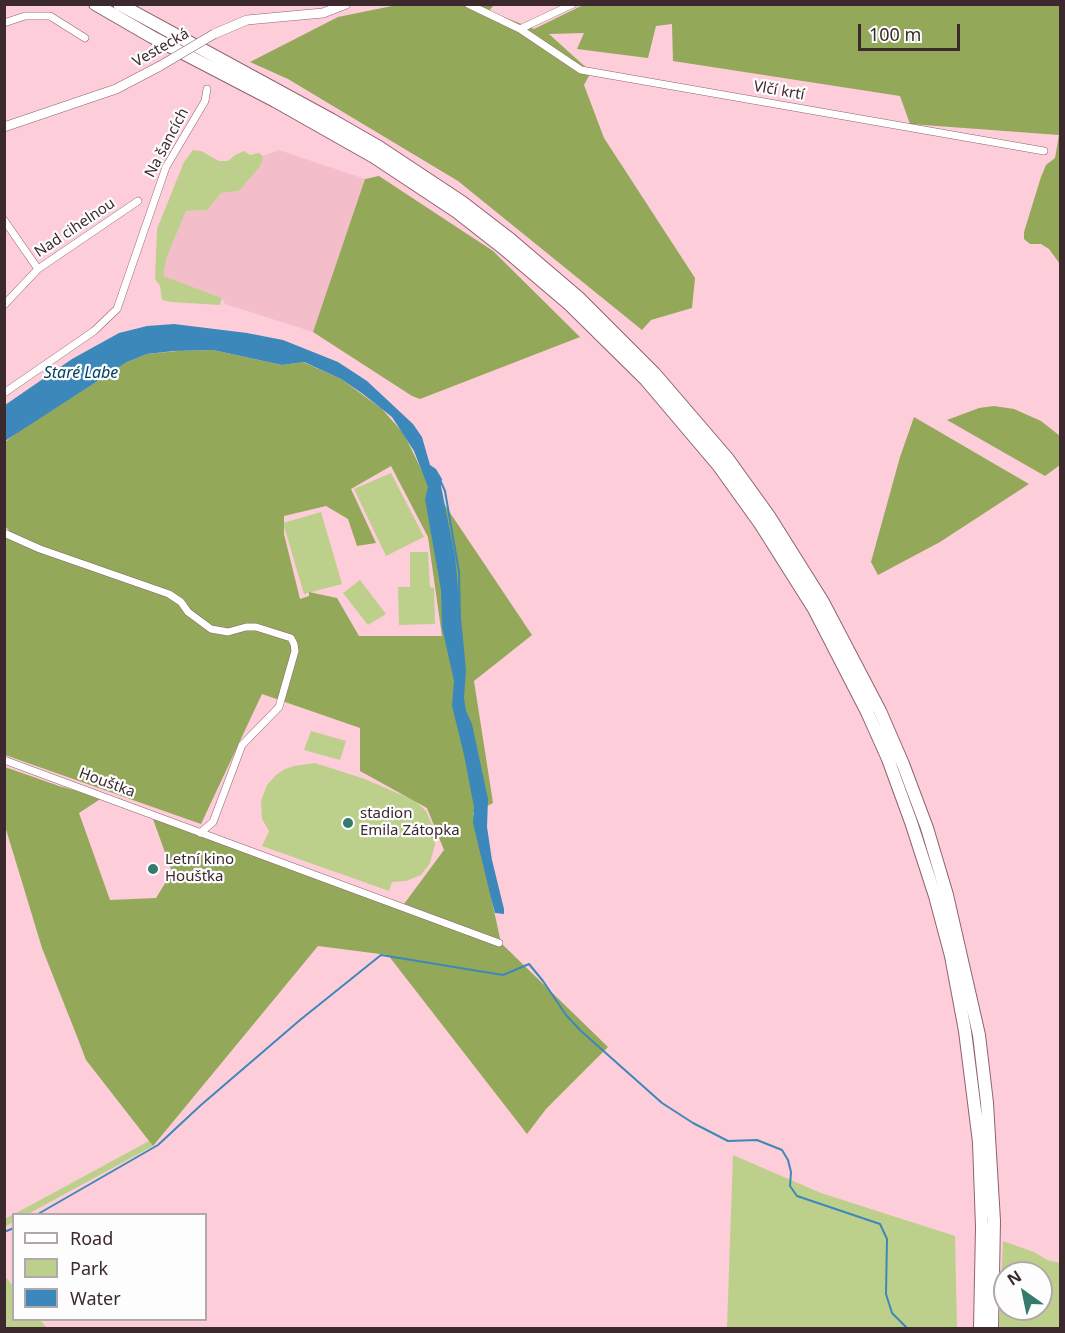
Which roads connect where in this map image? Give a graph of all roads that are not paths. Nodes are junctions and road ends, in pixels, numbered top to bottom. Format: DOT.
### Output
graph roads {
  1 [pos="95,4"];
  2 [pos="119,4"];
  3 [pos="346,4"];
  4 [pos="468,4"];
  5 [pos="573,4"];
  6 [pos="333,7"];
  7 [pos="4,23"];
  8 [pos="520,29"];
  9 [pos="85,38"];
  10 [pos="262,88"];
  11 [pos="207,89"];
  12 [pos="4,127"];
  13 [pos="1044,151"];
  14 [pos="138,201"];
  15 [pos="5,222"];
  16 [pos="38,268"];
  17 [pos="4,305"];
  18 [pos="4,393"];
  19 [pos="4,533"];
  20 [pos="853,669"];
  21 [pos="4,760"];
  22 [pos="200,833"];
  23 [pos="499,943"];
  24 [pos="980,1329"];
  25 [pos="992,1329"];
  1 -- 10 [label="highway"];
  2 -- 10 [label="highway"];
  3 -- 6 [label="street, Vestecká"];
  4 -- 8 [label="street, Vlčí krtí"];
  5 -- 8 [label="street"];
  6 -- 12 [label="street, Vestecká, bridge"];
  7 -- 9 [label="street"];
  8 -- 13 [label="street, Vlčí krtí"];
  10 -- 20 [label="highway"];
  11 -- 18 [label="street, Na šancích"];
  14 -- 16 [label="street, Nad cihelnou"];
  15 -- 16 [label="street"];
  16 -- 17 [label="street, Nad cihelnou"];
  19 -- 22 [label="street"];
  20 -- 24 [label="highway"];
  20 -- 25 [label="highway"];
  21 -- 22 [label="street, Houštka"];
  22 -- 23 [label="street, Houštka"];
}
